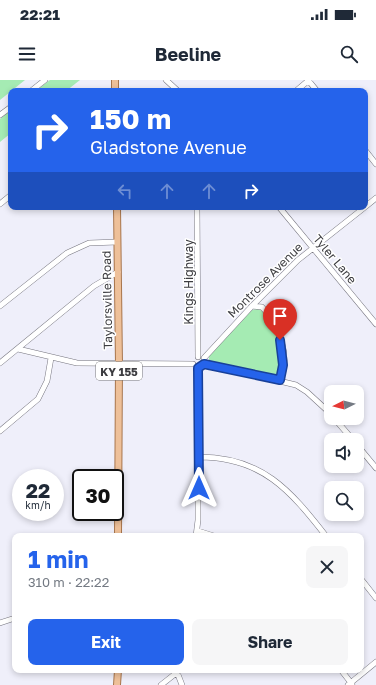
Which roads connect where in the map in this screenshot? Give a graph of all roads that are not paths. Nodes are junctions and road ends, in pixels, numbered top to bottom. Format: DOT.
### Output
graph roads {
  1 [pos="45,80"];
  2 [pos="166,80"];
  3 [pos="308,80"];
  4 [pos="35,88"];
  5 [pos="175,88"];
  6 [pos="299,88"];
  7 [pos="315,88"];
  8 [pos="368,154"];
  9 [pos="376,164"];
  10 [pos="8,197"];
  11 [pos="376,198"];
  12 [pos="0,204"];
  13 [pos="368,205"];
  14 [pos="117,210"];
  15 [pos="197,210"];
  16 [pos="281,210"];
  17 [pos="361,210"];
  18 [pos="117,242"];
  19 [pos="312,248"];
  20 [pos="118,272"];
  21 [pos="262,296"];
  22 [pos="0,306"];
  23 [pos="252,306"];
  24 [pos="262,307"];
  25 [pos="376,324"];
  26 [pos="18,349"];
  27 [pos="198,357"];
  28 [pos="51,358"];
  29 [pos="204,361"];
  30 [pos="0,363"];
  31 [pos="119,364"];
  32 [pos="193,364"];
  33 [pos="198,368"];
  34 [pos="280,380"];
  35 [pos="324,408"];
  36 [pos="340,425"];
  37 [pos="0,431"];
  38 [pos="347,433"];
  39 [pos="364,453"];
  40 [pos="199,457"];
  41 [pos="376,468"];
  42 [pos="118,533"];
  43 [pos="197,533"];
  44 [pos="323,533"];
  45 [pos="364,583"];
  46 [pos="376,598"];
  47 [pos="12,619"];
  48 [pos="0,623"];
  49 [pos="376,662"];
  50 [pos="118,673"];
  51 [pos="176,673"];
  52 [pos="179,673"];
  53 [pos="343,673"];
  54 [pos="364,673"];
  55 [pos="364,673"];
  56 [pos="351,684"];
  57 [pos="117,685"];
  58 [pos="161,685"];
  59 [pos="182,685"];
  1 -- 4 [label="street"];
  2 -- 5 [label="street"];
  3 -- 6 [label="street"];
  3 -- 7 [label="street"];
  8 -- 9 [label="street"];
  10 -- 12 [label="street"];
  11 -- 13 [label="street, Montrose Avenue"];
  14 -- 18 [label="main road, Taylorsville Road / KY 155"];
  15 -- 27 [label="street, Kings Highway"];
  16 -- 19 [label="street, Tyler Lane"];
  17 -- 19 [label="street, Montrose Avenue"];
  18 -- 20 [label="main road, Taylorsville Road / KY 155"];
  18 -- 22 [label="street"];
  19 -- 21 [label="street, Montrose Avenue"];
  19 -- 25 [label="street, Tyler Lane"];
  20 -- 26 [label="street"];
  20 -- 31 [label="main road, Taylorsville Road / KY 155"];
  21 -- 23 [label="street, Montrose Avenue"];
  21 -- 24 [label="street"];
  23 -- 24 [label="street"];
  23 -- 29 [label="street, Montrose Avenue"];
  24 -- 34 [label="street"];
  26 -- 28 [label="street"];
  26 -- 30 [label="street"];
  27 -- 29 [label="street"];
  27 -- 32 [label="street"];
  28 -- 31 [label="street"];
  28 -- 37 [label="street"];
  29 -- 33 [label="street, Montrose Avenue"];
  29 -- 34 [label="street"];
  31 -- 32 [label="street"];
  31 -- 42 [label="main road, Taylorsville Road / KY 155"];
  32 -- 33 [label="street"];
  33 -- 40 [label="street"];
  34 -- 35 [label="street"];
  36 -- 38 [label="street"];
  39 -- 41 [label="street"];
  40 -- 43 [label="street"];
  40 -- 44 [label="street"];
  45 -- 46 [label="street"];
  47 -- 48 [label="street"];
  49 -- 55 [label="street"];
  50 -- 57 [label="main road"];
  51 -- 58 [label="street"];
  52 -- 59 [label="street"];
  53 -- 56 [label="street"];
  54 -- 56 [label="street"];
}
